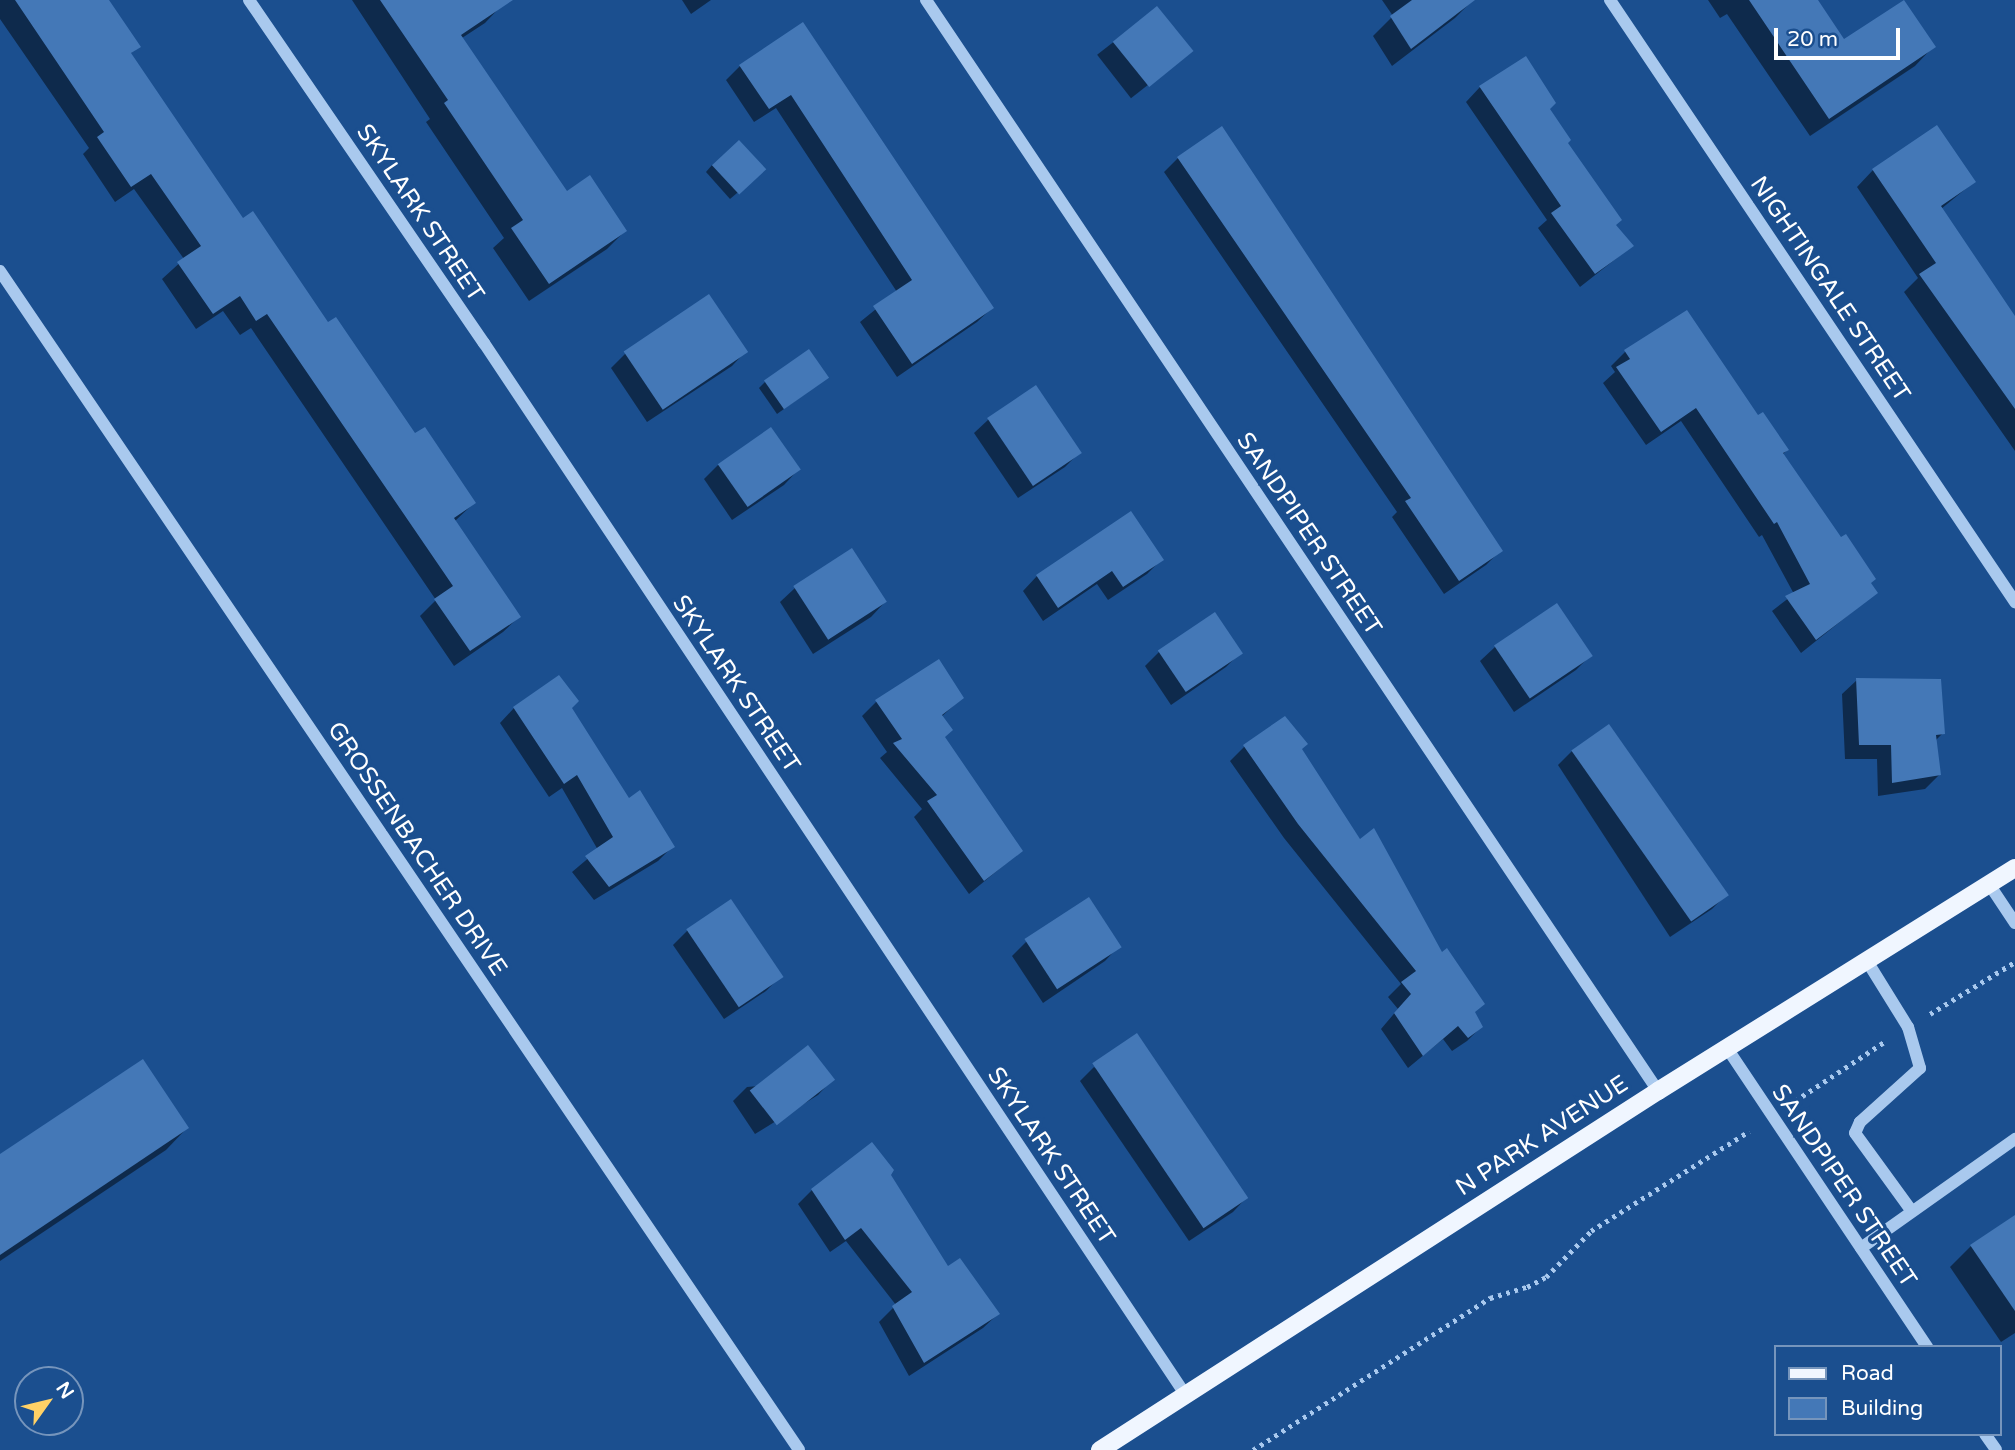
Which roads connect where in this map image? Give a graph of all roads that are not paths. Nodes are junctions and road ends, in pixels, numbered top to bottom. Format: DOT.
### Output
graph roads {
  1 [pos="249,0"];
  2 [pos="926,0"];
  3 [pos="1610,0"];
  4 [pos="0,271"];
  5 [pos="2015,602"];
  6 [pos="2015,869"];
  7 [pos="1989,884"];
  8 [pos="2015,923"];
  9 [pos="1867,961"];
  10 [pos="1727,1048"];
  11 [pos="1658,1091"];
  12 [pos="2015,1139"];
  13 [pos="1911,1210"];
  14 [pos="1861,1248"];
  15 [pos="1926,1345"];
  16 [pos="1185,1394"];
  17 [pos="799,1450"];
  18 [pos="1100,1450"];
  1 -- 16 [label="street, SKYLARK STREET"];
  2 -- 11 [label="street, SANDPIPER STREET"];
  3 -- 5 [label="street, NIGHTINGALE STREET"];
  4 -- 17 [label="street, GROSSENBACHER DRIVE"];
  6 -- 7 [label="main road, N PARK AVENUE"];
  7 -- 8 [label="street"];
  7 -- 9 [label="main road, N PARK AVENUE"];
  9 -- 10 [label="main road, N PARK AVENUE"];
  9 -- 13 [label="street"];
  10 -- 11 [label="main road, N PARK AVENUE"];
  10 -- 14 [label="street, SANDPIPER STREET"];
  11 -- 16 [label="main road, N PARK AVENUE"];
  12 -- 13 [label="street"];
  13 -- 14 [label="street"];
  14 -- 15 [label="street, SANDPIPER STREET"];
  16 -- 18 [label="main road, N PARK AVENUE"];
}
